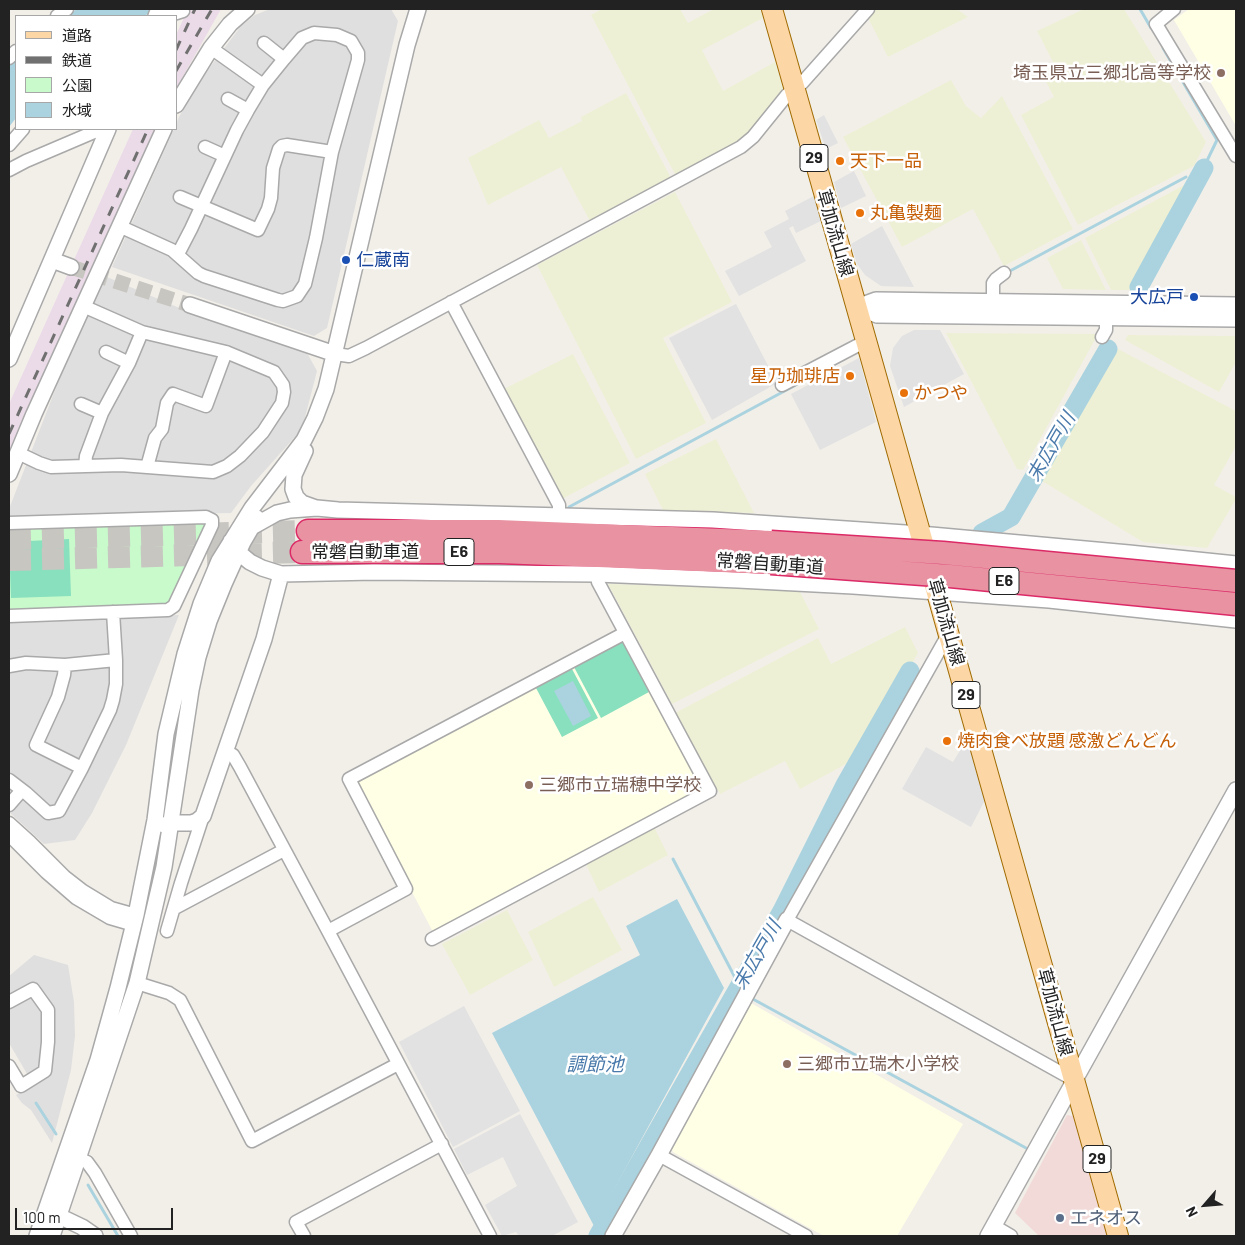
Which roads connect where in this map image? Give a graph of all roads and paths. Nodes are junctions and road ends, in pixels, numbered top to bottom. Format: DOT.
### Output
graph roads {
  1 [pos="247,9"];
  2 [pos="418,9"];
  3 [pos="772,9"];
  4 [pos="868,9"];
  5 [pos="1174,9"];
  6 [pos="183,11"];
  7 [pos="160,13"];
  8 [pos="264,43"];
  9 [pos="211,48"];
  10 [pos="284,59"];
  11 [pos="263,85"];
  12 [pos="794,89"];
  13 [pos="228,99"];
  14 [pos="178,102"];
  15 [pos="248,110"];
  16 [pos="22,130"];
  17 [pos="103,130"];
  18 [pos="107,130"];
  19 [pos="164,130"];
  20 [pos="9,145"];
  21 [pos="205,147"];
  22 [pos="332,152"];
  23 [pos="225,156"];
  24 [pos="1236,156"];
  25 [pos="9,170"];
  26 [pos="180,197"];
  27 [pos="201,206"];
  28 [pos="119,226"];
  29 [pos="178,254"];
  30 [pos="52,260"];
  31 [pos="71,267"];
  32 [pos="1004,273"];
  33 [pos="993,301"];
  34 [pos="452,302"];
  35 [pos="190,304"];
  36 [pos="1236,305"];
  37 [pos="83,306"];
  38 [pos="857,308"];
  39 [pos="1106,318"];
  40 [pos="1236,319"];
  41 [pos="15,327"];
  42 [pos="142,332"];
  43 [pos="1102,337"];
  44 [pos="866,341"];
  45 [pos="106,352"];
  46 [pos="226,352"];
  47 [pos="335,354"];
  48 [pos="9,359"];
  49 [pos="129,363"];
  50 [pos="782,385"];
  51 [pos="326,389"];
  52 [pos="81,404"];
  53 [pos="102,413"];
  54 [pos="305,451"];
  55 [pos="18,453"];
  56 [pos="85,466"];
  57 [pos="147,467"];
  58 [pos="9,474"];
  59 [pos="317,508"];
  60 [pos="559,515"];
  61 [pos="9,523"];
  62 [pos="252,527"];
  63 [pos="856,530"];
  64 [pos="920,534"];
  65 [pos="960,537"];
  66 [pos="305,541"];
  67 [pos="235,546"];
  68 [pos="771,552"];
  69 [pos="1236,564"];
  70 [pos="282,574"];
  71 [pos="597,574"];
  72 [pos="1236,581"];
  73 [pos="853,586"];
  74 [pos="946,593"];
  75 [pos="1236,604"];
  76 [pos="113,612"];
  77 [pos="9,616"];
  78 [pos="1236,620"];
  79 [pos="625,633"];
  80 [pos="948,633"];
  81 [pos="116,660"];
  82 [pos="65,665"];
  83 [pos="9,666"];
  84 [pos="225,751"];
  85 [pos="82,768"];
  86 [pos="9,780"];
  87 [pos="22,790"];
  88 [pos="1236,790"];
  89 [pos="9,805"];
  90 [pos="202,816"];
  91 [pos="9,823"];
  92 [pos="172,823"];
  93 [pos="9,835"];
  94 [pos="284,850"];
  95 [pos="142,887"];
  96 [pos="174,908"];
  97 [pos="135,920"];
  98 [pos="788,920"];
  99 [pos="167,931"];
  100 [pos="328,931"];
  101 [pos="432,939"];
  102 [pos="137,983"];
  103 [pos="9,1002"];
  104 [pos="398,1064"];
  105 [pos="9,1066"];
  106 [pos="1074,1081"];
  107 [pos="442,1144"];
  108 [pos="659,1155"];
  109 [pos="78,1158"];
  110 [pos="59,1216"];
  111 [pos="991,1231"];
  112 [pos="37,1236"];
  113 [pos="52,1236"];
  114 [pos="95,1236"];
  115 [pos="131,1236"];
  116 [pos="304,1236"];
  117 [pos="490,1236"];
  118 [pos="613,1236"];
  119 [pos="806,1236"];
  120 [pos="1011,1236"];
  121 [pos="1118,1236"];
  1 -- 9 [label="street"];
  2 -- 47 [label="street"];
  3 -- 12 [label="main road, 草加流山線 / 29"];
  4 -- 12 [label="street"];
  5 -- 24 [label="street"];
  6 -- 7 [label="street"];
  8 -- 10 [label="street"];
  9 -- 11 [label="street"];
  9 -- 14 [label="street"];
  10 -- 11 [label="street"];
  10 -- 22 [label="street"];
  11 -- 15 [label="street"];
  12 -- 34 [label="street"];
  12 -- 38 [label="main road, 草加流山線 / 29"];
  13 -- 15 [label="street"];
  15 -- 23 [label="street"];
  16 -- 20 [label="street"];
  17 -- 25 [label="street"];
  18 -- 30 [label="street"];
  19 -- 28 [label="street"];
  21 -- 23 [label="street"];
  22 -- 27 [label="street"];
  22 -- 29 [label="street"];
  23 -- 27 [label="street"];
  26 -- 27 [label="street"];
  27 -- 29 [label="street"];
  28 -- 29 [label="street"];
  28 -- 37 [label="street"];
  30 -- 31 [label="street"];
  30 -- 41 [label="street"];
  32 -- 33 [label="street"];
  33 -- 36 [label="street"];
  33 -- 38 [label="street"];
  34 -- 47 [label="street"];
  34 -- 60 [label="street"];
  35 -- 47 [label="street"];
  37 -- 42 [label="street"];
  37 -- 55 [label="street"];
  38 -- 39 [label="street"];
  38 -- 44 [label="main road, 草加流山線 / 29"];
  39 -- 40 [label="street"];
  39 -- 43 [label="street"];
  41 -- 48 [label="street"];
  42 -- 46 [label="street"];
  42 -- 49 [label="street"];
  44 -- 50 [label="street"];
  44 -- 64 [label="main road, 草加流山線 / 29"];
  45 -- 49 [label="street"];
  46 -- 57 [label="street"];
  46 -- 57 [label="street"];
  47 -- 51 [label="street"];
  49 -- 53 [label="street"];
  51 -- 54 [label="street"];
  51 -- 67 [label="street"];
  52 -- 53 [label="street"];
  53 -- 56 [label="street"];
  54 -- 59 [label="street"];
  54 -- 62 [label="street"];
  55 -- 56 [label="street"];
  55 -- 58 [label="street"];
  56 -- 57 [label="street"];
  59 -- 60 [label="street"];
  59 -- 62 [label="street"];
  60 -- 63 [label="street"];
  61 -- 76 [label="street"];
  62 -- 67 [label="street"];
  63 -- 64 [label="street"];
  63 -- 73 [label="street"];
  64 -- 65 [label="street"];
  64 -- 74 [label="main road, 草加流山線 / 29"];
  65 -- 69 [label="street"];
  65 -- 74 [label="street"];
  66 -- 68 [label="highway, 常磐自動車道 / E6"];
  67 -- 70 [label="street"];
  67 -- 92 [label="street"];
  67 -- 95 [label="street"];
  68 -- 72 [label="highway, 常磐自動車道 / E6, bridge"];
  68 -- 75 [label="highway, 常磐自動車道 / E6, bridge"];
  70 -- 71 [label="street"];
  70 -- 84 [label="street"];
  71 -- 73 [label="street"];
  71 -- 79 [label="street"];
  73 -- 74 [label="street"];
  74 -- 78 [label="street"];
  74 -- 80 [label="main road, 草加流山線 / 29"];
  76 -- 77 [label="street"];
  76 -- 81 [label="street"];
  79 -- 100 [label="street"];
  79 -- 101 [label="street"];
  80 -- 98 [label="street"];
  80 -- 106 [label="main road, 草加流山線 / 29"];
  81 -- 82 [label="street"];
  81 -- 85 [label="street"];
  82 -- 83 [label="street"];
  82 -- 85 [label="street"];
  84 -- 90 [label="street"];
  84 -- 94 [label="street"];
  85 -- 87 [label="street"];
  86 -- 87 [label="street"];
  87 -- 89 [label="street"];
  88 -- 106 [label="street"];
  90 -- 92 [label="street"];
  90 -- 96 [label="street"];
  91 -- 97 [label="street"];
  92 -- 95 [label="street"];
  92 -- 102 [label="street"];
  93 -- 97 [label="street"];
  94 -- 96 [label="street"];
  94 -- 100 [label="street"];
  95 -- 97 [label="street"];
  96 -- 99 [label="street"];
  97 -- 112 [label="street"];
  98 -- 106 [label="street"];
  98 -- 108 [label="street"];
  100 -- 104 [label="street"];
  102 -- 104 [label="street"];
  102 -- 109 [label="street"];
  103 -- 105 [label="street"];
  104 -- 107 [label="street"];
  106 -- 111 [label="street"];
  106 -- 121 [label="main road, 草加流山線 / 29"];
  107 -- 116 [label="street"];
  107 -- 117 [label="street"];
  108 -- 118 [label="street"];
  108 -- 119 [label="street"];
  109 -- 110 [label="street"];
  109 -- 115 [label="street"];
  110 -- 113 [label="street"];
  110 -- 114 [label="street"];
  111 -- 120 [label="street"];
}
